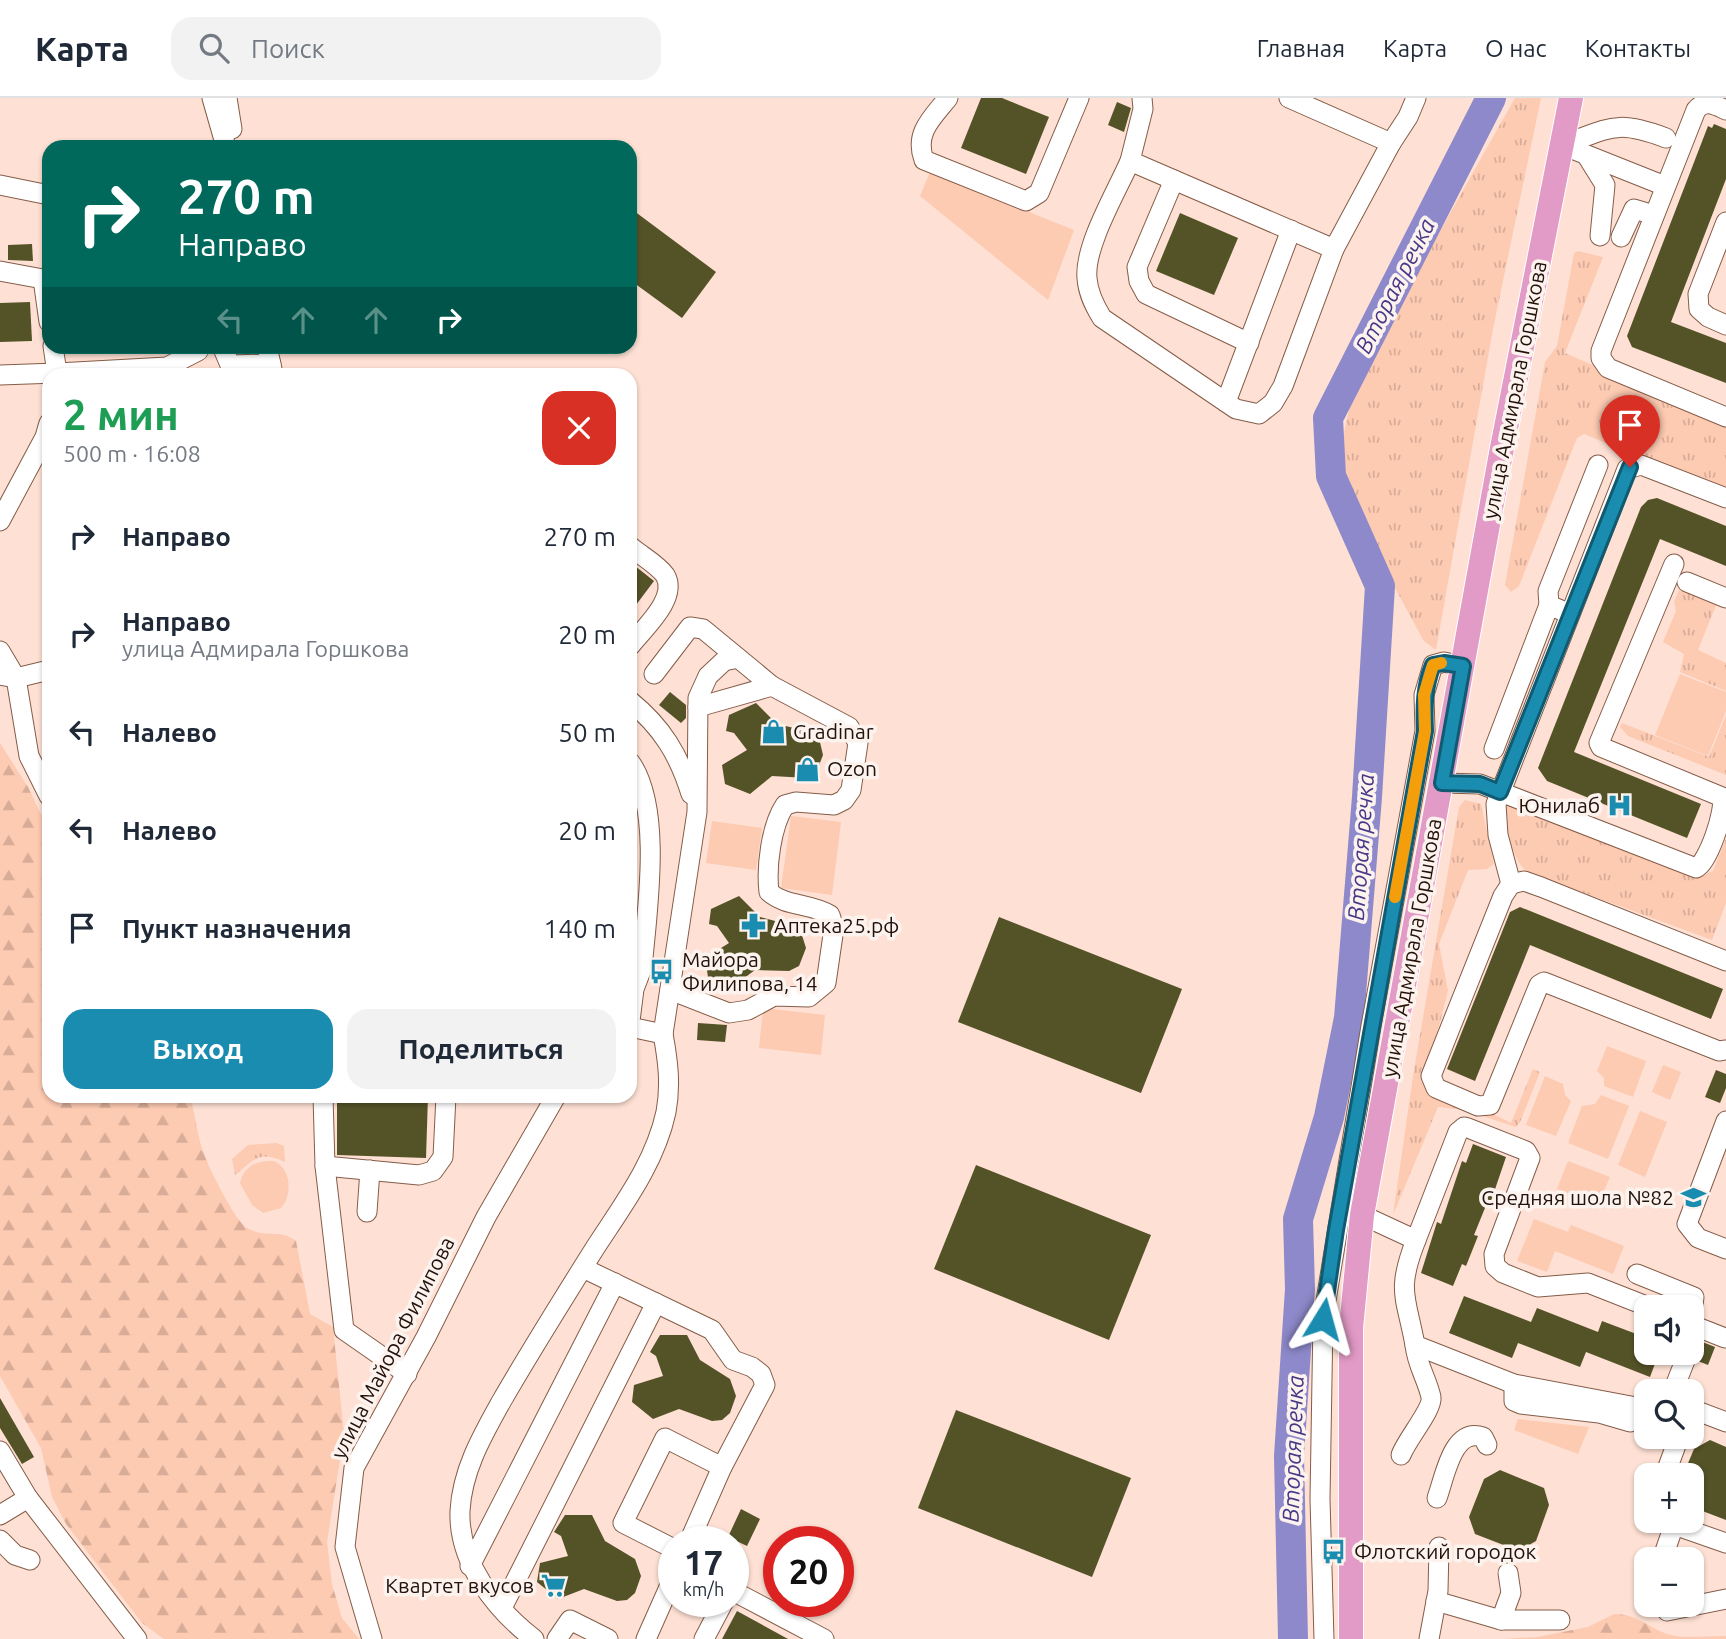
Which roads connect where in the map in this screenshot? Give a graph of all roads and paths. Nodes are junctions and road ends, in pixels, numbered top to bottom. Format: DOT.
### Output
graph roads {
  1 [pos="212,98"];
  2 [pos="227,98"];
  3 [pos="948,98"];
  4 [pos="1079,98"];
  5 [pos="1142,98"];
  6 [pos="1289,98"];
  7 [pos="1416,98"];
  8 [pos="1571,98"];
  9 [pos="1726,110"];
  10 [pos="1666,138"];
  11 [pos="224,140"];
  12 [pos="235,140"];
  13 [pos="1391,144"];
  14 [pos="1562,145"];
  15 [pos="1587,156"];
  16 [pos="1130,161"];
  17 [pos="1174,180"];
  18 [pos="0,185"];
  19 [pos="1665,186"];
  20 [pos="42,194"];
  21 [pos="1654,215"];
  22 [pos="1726,222"];
  23 [pos="1291,230"];
  24 [pos="1600,236"];
  25 [pos="1621,237"];
  26 [pos="1334,249"];
  27 [pos="0,271"];
  28 [pos="42,277"];
  29 [pos="1726,325"];
  30 [pos="1249,343"];
  31 [pos="193,354"];
  32 [pos="225,354"];
  33 [pos="270,362"];
  34 [pos="167,368"];
  35 [pos="42,374"];
  36 [pos="0,375"];
  37 [pos="1226,402"];
  38 [pos="1726,417"];
  39 [pos="42,444"];
  40 [pos="1598,465"];
  41 [pos="1726,498"];
  42 [pos="0,522"];
  43 [pos="637,552"];
  44 [pos="1674,564"];
  45 [pos="1687,582"];
  46 [pos="1726,598"];
  47 [pos="1549,606"];
  48 [pos="1570,614"];
  49 [pos="637,637"];
  50 [pos="0,651"];
  51 [pos="738,658"];
  52 [pos="1463,666"];
  53 [pos="42,671"];
  54 [pos="654,674"];
  55 [pos="8,676"];
  56 [pos="772,686"];
  57 [pos="637,707"];
  58 [pos="698,707"];
  59 [pos="1494,749"];
  60 [pos="637,776"];
  61 [pos="42,782"];
  62 [pos="1442,783"];
  63 [pos="1500,792"];
  64 [pos="697,812"];
  65 [pos="1511,884"];
  66 [pos="1726,961"];
  67 [pos="637,981"];
  68 [pos="670,990"];
  69 [pos="637,1026"];
  70 [pos="663,1034"];
  71 [pos="1726,1050"];
  72 [pos="323,1103"];
  73 [pos="446,1103"];
  74 [pos="552,1103"];
  75 [pos="1726,1121"];
  76 [pos="325,1166"];
  77 [pos="370,1170"];
  78 [pos="367,1212"];
  79 [pos="1362,1215"];
  80 [pos="1416,1240"];
  81 [pos="1726,1249"];
  82 [pos="583,1268"];
  83 [pos="1637,1274"];
  84 [pos="615,1283"];
  85 [pos="1689,1295"];
  86 [pos="1634,1301"];
  87 [pos="656,1303"];
  88 [pos="1704,1331"];
  89 [pos="1725,1338"];
  90 [pos="1415,1345"];
  91 [pos="407,1374"];
  92 [pos="1514,1384"];
  93 [pos="1634,1407"];
  94 [pos="1704,1414"];
  95 [pos="1630,1422"];
  96 [pos="1726,1422"];
  97 [pos="1487,1444"];
  98 [pos="0,1451"];
  99 [pos="1401,1455"];
  100 [pos="722,1467"];
  101 [pos="1437,1498"];
  102 [pos="28,1499"];
  103 [pos="0,1515"];
  104 [pos="696,1526"];
  105 [pos="1698,1533"];
  106 [pos="0,1540"];
  107 [pos="658,1541"];
  108 [pos="1726,1543"];
  109 [pos="1439,1547"];
  110 [pos="30,1560"];
  111 [pos="470,1566"];
  112 [pos="1508,1573"];
  113 [pos="749,1599"];
  114 [pos="1726,1599"];
  115 [pos="1436,1601"];
  116 [pos="1704,1603"];
  117 [pos="502,1608"];
  118 [pos="658,1612"];
  119 [pos="716,1617"];
  120 [pos="1501,1620"];
  121 [pos="1560,1620"];
  122 [pos="135,1639"];
  123 [pos="372,1639"];
  124 [pos="534,1639"];
  125 [pos="558,1639"];
  126 [pos="608,1639"];
  127 [pos="646,1639"];
  128 [pos="704,1639"];
  129 [pos="824,1639"];
  130 [pos="1324,1639"];
  131 [pos="1351,1639"];
  132 [pos="1429,1639"];
  1 -- 11 [label="street"];
  2 -- 12 [label="street"];
  3 -- 4 [label="street"];
  5 -- 16 [label="street"];
  6 -- 13 [label="street"];
  7 -- 13 [label="street"];
  8 -- 14 [label="main road, улица Адмирала Горшкова"];
  9 -- 19 [label="street"];
  10 -- 14 [label="street"];
  13 -- 26 [label="street"];
  14 -- 15 [label="street"];
  14 -- 52 [label="main road, улица Адмирала Горшкова"];
  15 -- 19 [label="street"];
  15 -- 24 [label="street"];
  16 -- 17 [label="street"];
  16 -- 37 [label="street"];
  17 -- 23 [label="street"];
  17 -- 30 [label="street"];
  18 -- 20 [label="street"];
  19 -- 21 [label="street"];
  21 -- 25 [label="street"];
  21 -- 38 [label="street"];
  22 -- 29 [label="street"];
  23 -- 26 [label="street"];
  23 -- 30 [label="street"];
  26 -- 37 [label="street"];
  27 -- 28 [label="street"];
  30 -- 37 [label="street"];
  31 -- 34 [label="street"];
  32 -- 33 [label="street"];
  35 -- 36 [label="street"];
  39 -- 42 [label="street"];
  40 -- 47 [label="street"];
  41 -- 48 [label="street"];
  43 -- 49 [label="street"];
  44 -- 63 [label="street"];
  45 -- 46 [label="street"];
  47 -- 48 [label="street"];
  47 -- 59 [label="street"];
  48 -- 63 [label="street"];
  50 -- 55 [label="street"];
  51 -- 54 [label="street"];
  51 -- 56 [label="street"];
  51 -- 58 [label="street"];
  52 -- 62 [label="main road, улица Адмирала Горшкова"];
  52 -- 130 [label="street"];
  53 -- 55 [label="street"];
  55 -- 61 [label="street"];
  56 -- 58 [label="street"];
  56 -- 68 [label="street"];
  57 -- 64 [label="street"];
  58 -- 64 [label="street"];
  60 -- 67 [label="street"];
  62 -- 63 [label="street"];
  62 -- 79 [label="main road, улица Адмирала Горшкова"];
  63 -- 65 [label="street"];
  64 -- 68 [label="street"];
  65 -- 66 [label="street"];
  65 -- 71 [label="street"];
  68 -- 70 [label="street"];
  69 -- 70 [label="street"];
  70 -- 82 [label="street"];
  72 -- 76 [label="street"];
  73 -- 77 [label="street"];
  74 -- 91 [label="street, улица Майора Филипова"];
  75 -- 81 [label="street"];
  76 -- 77 [label="street"];
  76 -- 91 [label="street"];
  77 -- 78 [label="street"];
  79 -- 80 [label="street"];
  79 -- 131 [label="main road, улица Адмирала Горшкова"];
  80 -- 86 [label="street"];
  80 -- 90 [label="street"];
  82 -- 84 [label="street"];
  82 -- 111 [label="street"];
  83 -- 85 [label="street"];
  84 -- 87 [label="street"];
  84 -- 111 [label="street"];
  87 -- 100 [label="street"];
  87 -- 117 [label="street"];
  88 -- 89 [label="street"];
  90 -- 92 [label="street"];
  90 -- 99 [label="street"];
  91 -- 123 [label="street, улица Майора Филипова"];
  92 -- 93 [label="street"];
  92 -- 95 [label="street"];
  94 -- 96 [label="street"];
  97 -- 101 [label="street"];
  98 -- 102 [label="street"];
  100 -- 104 [label="street"];
  100 -- 107 [label="street"];
  102 -- 103 [label="street"];
  102 -- 122 [label="street"];
  105 -- 108 [label="street"];
  106 -- 110 [label="street"];
  109 -- 115 [label="street"];
  111 -- 117 [label="street"];
  112 -- 120 [label="street"];
  113 -- 129 [label="street"];
  114 -- 116 [label="street"];
  115 -- 120 [label="street"];
  115 -- 132 [label="street"];
  117 -- 124 [label="street"];
  118 -- 127 [label="street"];
  119 -- 128 [label="street"];
  120 -- 121 [label="street"];
  125 -- 126 [label="street"];
}
